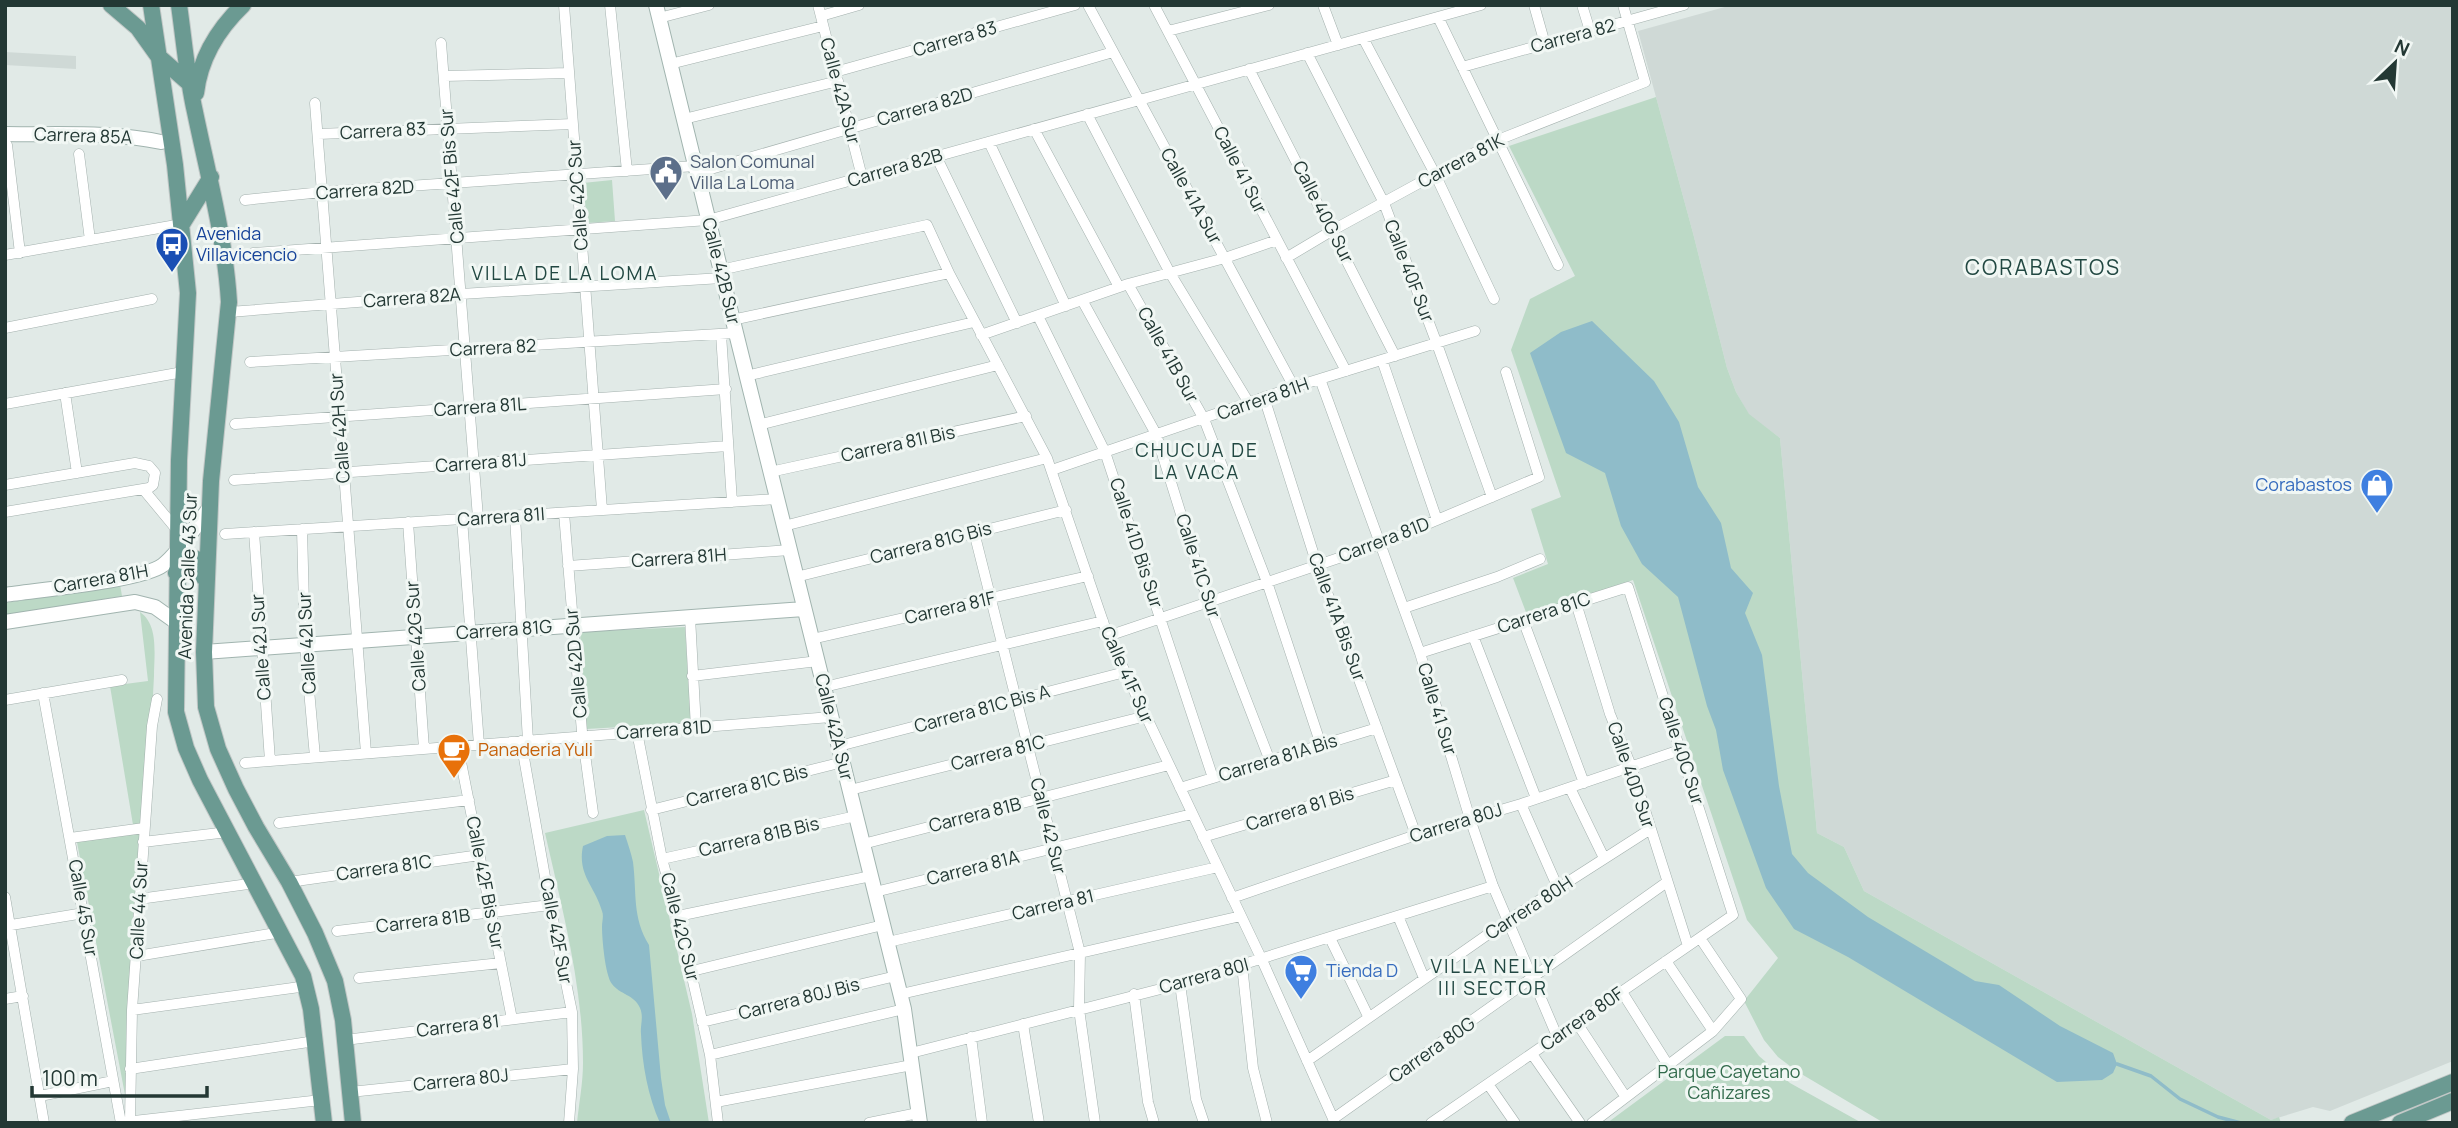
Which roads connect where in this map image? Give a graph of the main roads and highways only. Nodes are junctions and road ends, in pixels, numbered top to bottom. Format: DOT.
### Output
graph roads {
  1 [pos="111,5"];
  2 [pos="151,5"];
  3 [pos="179,5"];
  4 [pos="243,5"];
  5 [pos="158,56"];
  6 [pos="190,84"];
  7 [pos="194,110"];
  8 [pos="211,177"];
  9 [pos="182,224"];
  10 [pos="176,573"];
  11 [pos="207,584"];
  12 [pos="2453,1082"];
  13 [pos="2453,1101"];
  14 [pos="324,1123"];
  15 [pos="353,1123"];
  16 [pos="2352,1123"];
  17 [pos="2400,1123"];
  1 -- 5 [label="main road"];
  2 -- 5 [label="main road, Avenida Calle 43 Sur"];
  3 -- 6 [label="main road, Avenida Calle 43 Sur"];
  4 -- 7 [label="main road"];
  5 -- 6 [label="main road"];
  5 -- 9 [label="main road, Avenida Calle 43 Sur"];
  6 -- 7 [label="main road, Avenida Calle 43 Sur"];
  7 -- 8 [label="main road, Avenida Calle 43 Sur"];
  8 -- 9 [label="main road"];
  8 -- 11 [label="main road, Avenida Calle 43 Sur"];
  9 -- 10 [label="main road, Avenida Calle 43 Sur"];
  10 -- 11 [label="main road"];
  10 -- 14 [label="main road, Avenida Calle 43 Sur"];
  11 -- 15 [label="main road, Avenida Calle 43 Sur"];
  12 -- 16 [label="main road"];
  13 -- 17 [label="main road"];
}
